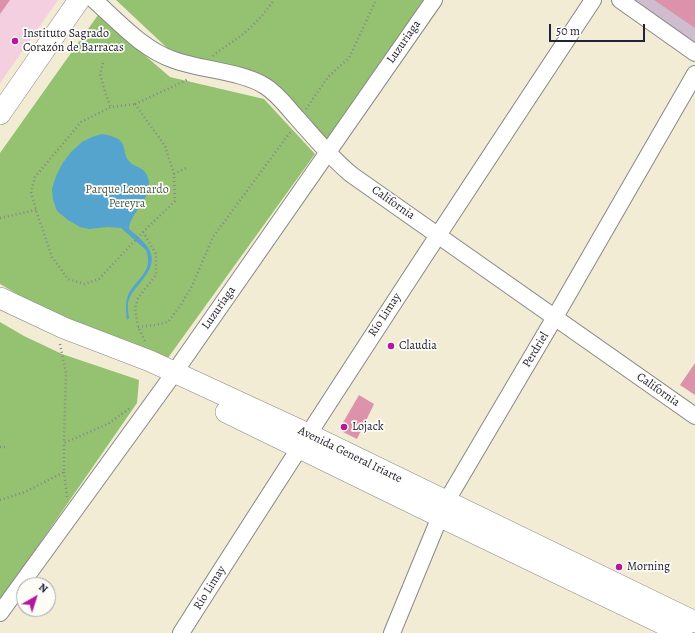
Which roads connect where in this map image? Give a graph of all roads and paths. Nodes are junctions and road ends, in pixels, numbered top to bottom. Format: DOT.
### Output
graph roads {
  1 [pos="79,0"];
  2 [pos="94,0"];
  3 [pos="274,0"];
  4 [pos="376,0"];
  5 [pos="434,0"];
  6 [pos="593,0"];
  7 [pos="620,0"];
  8 [pos="695,53"];
  9 [pos="103,63"];
  10 [pos="202,68"];
  11 [pos="695,74"];
  12 [pos="135,104"];
  13 [pos="112,107"];
  14 [pos="0,114"];
  15 [pos="299,120"];
  16 [pos="327,152"];
  17 [pos="186,168"];
  18 [pos="174,174"];
  19 [pos="36,210"];
  20 [pos="0,218"];
  21 [pos="142,232"];
  22 [pos="437,235"];
  23 [pos="0,293"];
  24 [pos="0,298"];
  25 [pos="0,310"];
  26 [pos="27,312"];
  27 [pos="555,318"];
  28 [pos="138,327"];
  29 [pos="60,342"];
  30 [pos="150,361"];
  31 [pos="166,383"];
  32 [pos="695,416"];
  33 [pos="303,441"];
  34 [pos="64,443"];
  35 [pos="7,446"];
  36 [pos="0,447"];
  37 [pos="64,472"];
  38 [pos="0,500"];
  39 [pos="442,509"];
  40 [pos="75,510"];
  41 [pos="0,613"];
  42 [pos="695,622"];
  43 [pos="181,633"];
  44 [pos="392,633"];
  45 [pos="682,633"];
  1 -- 14 [label="main road"];
  2 -- 10 [label="street, California"];
  3 -- 10 [label="path"];
  4 -- 15 [label="path"];
  5 -- 16 [label="street, Luzuriaga"];
  6 -- 22 [label="street, Río Limay"];
  7 -- 8 [label="street"];
  9 -- 13 [label="path"];
  10 -- 12 [label="path"];
  10 -- 15 [label="street, California"];
  11 -- 27 [label="street, Perdriel"];
  12 -- 13 [label="path"];
  12 -- 18 [label="path"];
  13 -- 19 [label="path"];
  15 -- 16 [label="street, California"];
  15 -- 28 [label="path"];
  16 -- 22 [label="street, California"];
  16 -- 31 [label="street, Luzuriaga"];
  17 -- 18 [label="path"];
  18 -- 21 [label="path"];
  19 -- 20 [label="path"];
  19 -- 21 [label="path"];
  21 -- 28 [label="path"];
  22 -- 27 [label="street, California"];
  22 -- 33 [label="street, Río Limay"];
  23 -- 26 [label="main road"];
  24 -- 26 [label="main road, Avenida General Iriarte"];
  25 -- 29 [label="main road, Avenida General Iriarte"];
  26 -- 30 [label="main road, Avenida General Iriarte"];
  27 -- 32 [label="street, California"];
  27 -- 39 [label="street, Perdriel"];
  28 -- 30 [label="path"];
  29 -- 31 [label="main road, Avenida General Iriarte"];
  29 -- 34 [label="path"];
  30 -- 31 [label="main road, Avenida General Iriarte"];
  31 -- 33 [label="main road, Avenida General Iriarte"];
  31 -- 34 [label="path"];
  31 -- 40 [label="street, Luzuriaga"];
  33 -- 39 [label="main road, Avenida General Iriarte"];
  33 -- 43 [label="street, Río Limay"];
  34 -- 37 [label="path"];
  35 -- 36 [label="path"];
  37 -- 38 [label="path"];
  37 -- 40 [label="path"];
  39 -- 42 [label="main road, Avenida General Iriarte"];
  39 -- 44 [label="street, Perdriel"];
  39 -- 45 [label="main road, Avenida General Iriarte"];
  40 -- 41 [label="street, Luzuriaga"];
}
